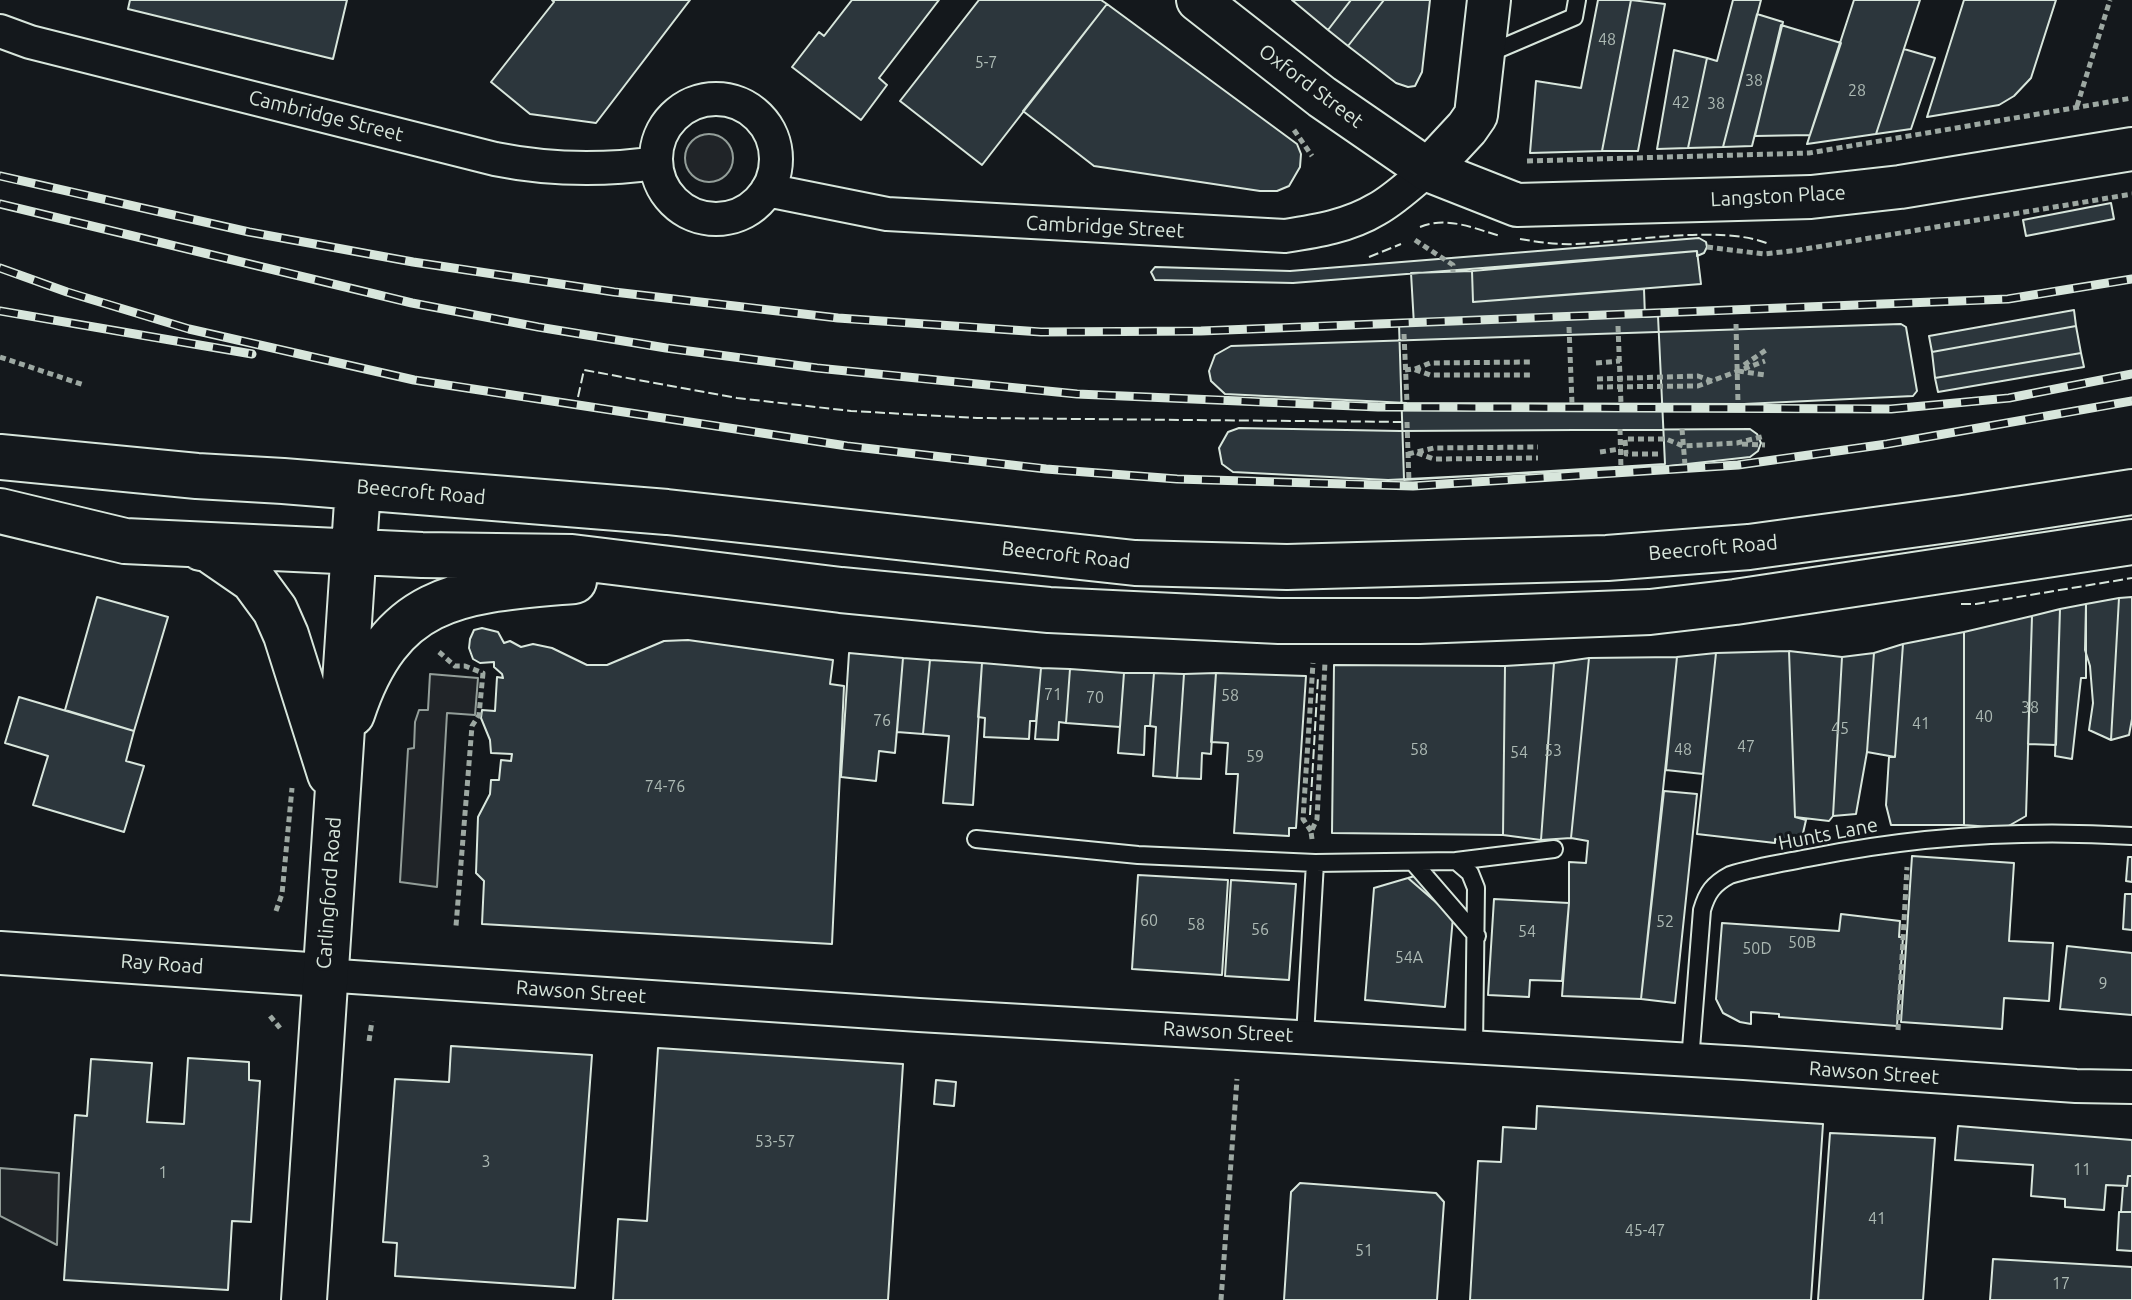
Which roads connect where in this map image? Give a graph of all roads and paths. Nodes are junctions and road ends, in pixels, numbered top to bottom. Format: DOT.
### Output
graph roads {
  1 [pos="1198,0"];
  2 [pos="1489,0"];
  3 [pos="1577,0"];
  4 [pos="2110,0"];
  5 [pos="0,31"];
  6 [pos="1483,55"];
  7 [pos="2132,98"];
  8 [pos="2077,106"];
  9 [pos="1294,130"];
  10 [pos="2132,149"];
  11 [pos="1312,156"];
  12 [pos="1527,161"];
  13 [pos="656,163"];
  14 [pos="1428,170"];
  15 [pos="767,190"];
  16 [pos="2132,194"];
  17 [pos="1415,240"];
  18 [pos="1707,247"];
  19 [pos="1453,268"];
  20 [pos="1736,324"];
  21 [pos="1618,326"];
  22 [pos="1569,327"];
  23 [pos="1404,334"];
  24 [pos="1766,350"];
  25 [pos="0,357"];
  26 [pos="1620,361"];
  27 [pos="1765,361"];
  28 [pos="1532,362"];
  29 [pos="1596,363"];
  30 [pos="1413,369"];
  31 [pos="1405,370"];
  32 [pos="1737,371"];
  33 [pos="1533,375"];
  34 [pos="1765,375"];
  35 [pos="1597,379"];
  36 [pos="1714,381"];
  37 [pos="84,385"];
  38 [pos="1597,387"];
  39 [pos="1407,403"];
  40 [pos="1738,403"];
  41 [pos="1572,404"];
  42 [pos="1621,404"];
  43 [pos="1407,422"];
  44 [pos="1620,429"];
  45 [pos="1682,429"];
  46 [pos="1765,436"];
  47 [pos="1737,443"];
  48 [pos="1765,445"];
  49 [pos="1683,446"];
  50 [pos="1538,447"];
  51 [pos="1620,449"];
  52 [pos="1600,452"];
  53 [pos="1417,453"];
  54 [pos="1408,454"];
  55 [pos="1658,454"];
  56 [pos="0,457"];
  57 [pos="1538,458"];
  58 [pos="1685,465"];
  59 [pos="1621,470"];
  60 [pos="1409,482"];
  61 [pos="358,487"];
  62 [pos="2132,492"];
  63 [pos="0,511"];
  64 [pos="166,543"];
  65 [pos="2125,546"];
  66 [pos="353,551"];
  67 [pos="681,571"];
  68 [pos="438,651"];
  69 [pos="1325,662"];
  70 [pos="1313,663"];
  71 [pos="293,777"];
  72 [pos="336,791"];
  73 [pos="1311,832"];
  74 [pos="2132,836"];
  75 [pos="976,839"];
  76 [pos="1909,840"];
  77 [pos="1554,849"];
  78 [pos="1456,861"];
  79 [pos="1413,862"];
  80 [pos="1315,863"];
  81 [pos="276,911"];
  82 [pos="456,926"];
  83 [pos="1477,936"];
  84 [pos="0,953"];
  85 [pos="323,975"];
  86 [pos="270,1016"];
  87 [pos="372,1021"];
  88 [pos="280,1028"];
  89 [pos="1898,1030"];
  90 [pos="1305,1036"];
  91 [pos="369,1041"];
  92 [pos="1474,1047"];
  93 [pos="1690,1061"];
  94 [pos="1237,1079"];
  95 [pos="2132,1087"];
  96 [pos="304,1300"];
  97 [pos="1221,1300"];
  1 -- 14 [label="street, Oxford Street"];
  2 -- 6 [label="street"];
  3 -- 6 [label="lane"];
  4 -- 8 [label="path"];
  5 -- 13 [label="street, Cambridge Street"];
  6 -- 14 [label="street"];
  7 -- 8 [label="path, Langston Place"];
  8 -- 12 [label="path, Langston Place"];
  9 -- 11 [label="path"];
  10 -- 14 [label="street, Langston Place"];
  13 -- 15 [label="street"];
  13 -- 15 [label="street"];
  14 -- 15 [label="street, Cambridge Street"];
  16 -- 18 [label="path"];
  17 -- 19 [label="path"];
  20 -- 32 [label="path"];
  21 -- 26 [label="path"];
  22 -- 41 [label="path"];
  23 -- 31 [label="path"];
  24 -- 32 [label="path"];
  25 -- 37 [label="path"];
  26 -- 29 [label="path"];
  26 -- 42 [label="path"];
  27 -- 32 [label="path"];
  28 -- 30 [label="path"];
  30 -- 31 [label="path"];
  30 -- 33 [label="path"];
  31 -- 39 [label="path"];
  32 -- 34 [label="path"];
  32 -- 36 [label="path"];
  32 -- 40 [label="path"];
  35 -- 36 [label="path"];
  36 -- 38 [label="path"];
  43 -- 54 [label="path"];
  44 -- 51 [label="path"];
  45 -- 49 [label="path"];
  46 -- 47 [label="path"];
  47 -- 48 [label="path"];
  47 -- 49 [label="path"];
  49 -- 55 [label="path"];
  49 -- 58 [label="path"];
  50 -- 53 [label="path"];
  51 -- 52 [label="path"];
  51 -- 59 [label="path"];
  53 -- 54 [label="path"];
  53 -- 57 [label="path"];
  54 -- 60 [label="path"];
  56 -- 61 [label="main road, Beecroft Road"];
  61 -- 62 [label="main road, Beecroft Road"];
  61 -- 66 [label="main road, Carlingford Road"];
  63 -- 64 [label="main road"];
  64 -- 66 [label="main road"];
  64 -- 72 [label="main road"];
  65 -- 67 [label="main road"];
  66 -- 67 [label="main road"];
  66 -- 72 [label="main road, Carlingford Road"];
  67 -- 72 [label="main road"];
  68 -- 82 [label="path"];
  69 -- 73 [label="path"];
  70 -- 73 [label="path"];
  71 -- 81 [label="path"];
  72 -- 85 [label="main road, Carlingford Road"];
  73 -- 80 [label="path"];
  74 -- 76 [label="lane, Hunts Lane"];
  75 -- 80 [label="lane"];
  76 -- 89 [label="path"];
  76 -- 93 [label="lane, Hunts Lane"];
  77 -- 78 [label="lane"];
  78 -- 79 [label="lane"];
  78 -- 83 [label="lane"];
  79 -- 80 [label="lane"];
  79 -- 83 [label="lane"];
  80 -- 90 [label="lane"];
  83 -- 92 [label="lane"];
  84 -- 85 [label="street, Ray Road"];
  85 -- 90 [label="street, Rawson Street"];
  85 -- 96 [label="main road, Carlingford Road"];
  86 -- 88 [label="path"];
  87 -- 91 [label="path"];
  90 -- 92 [label="street, Rawson Street"];
  92 -- 93 [label="street, Rawson Street"];
  93 -- 95 [label="street, Rawson Street"];
  94 -- 97 [label="path"];
}
